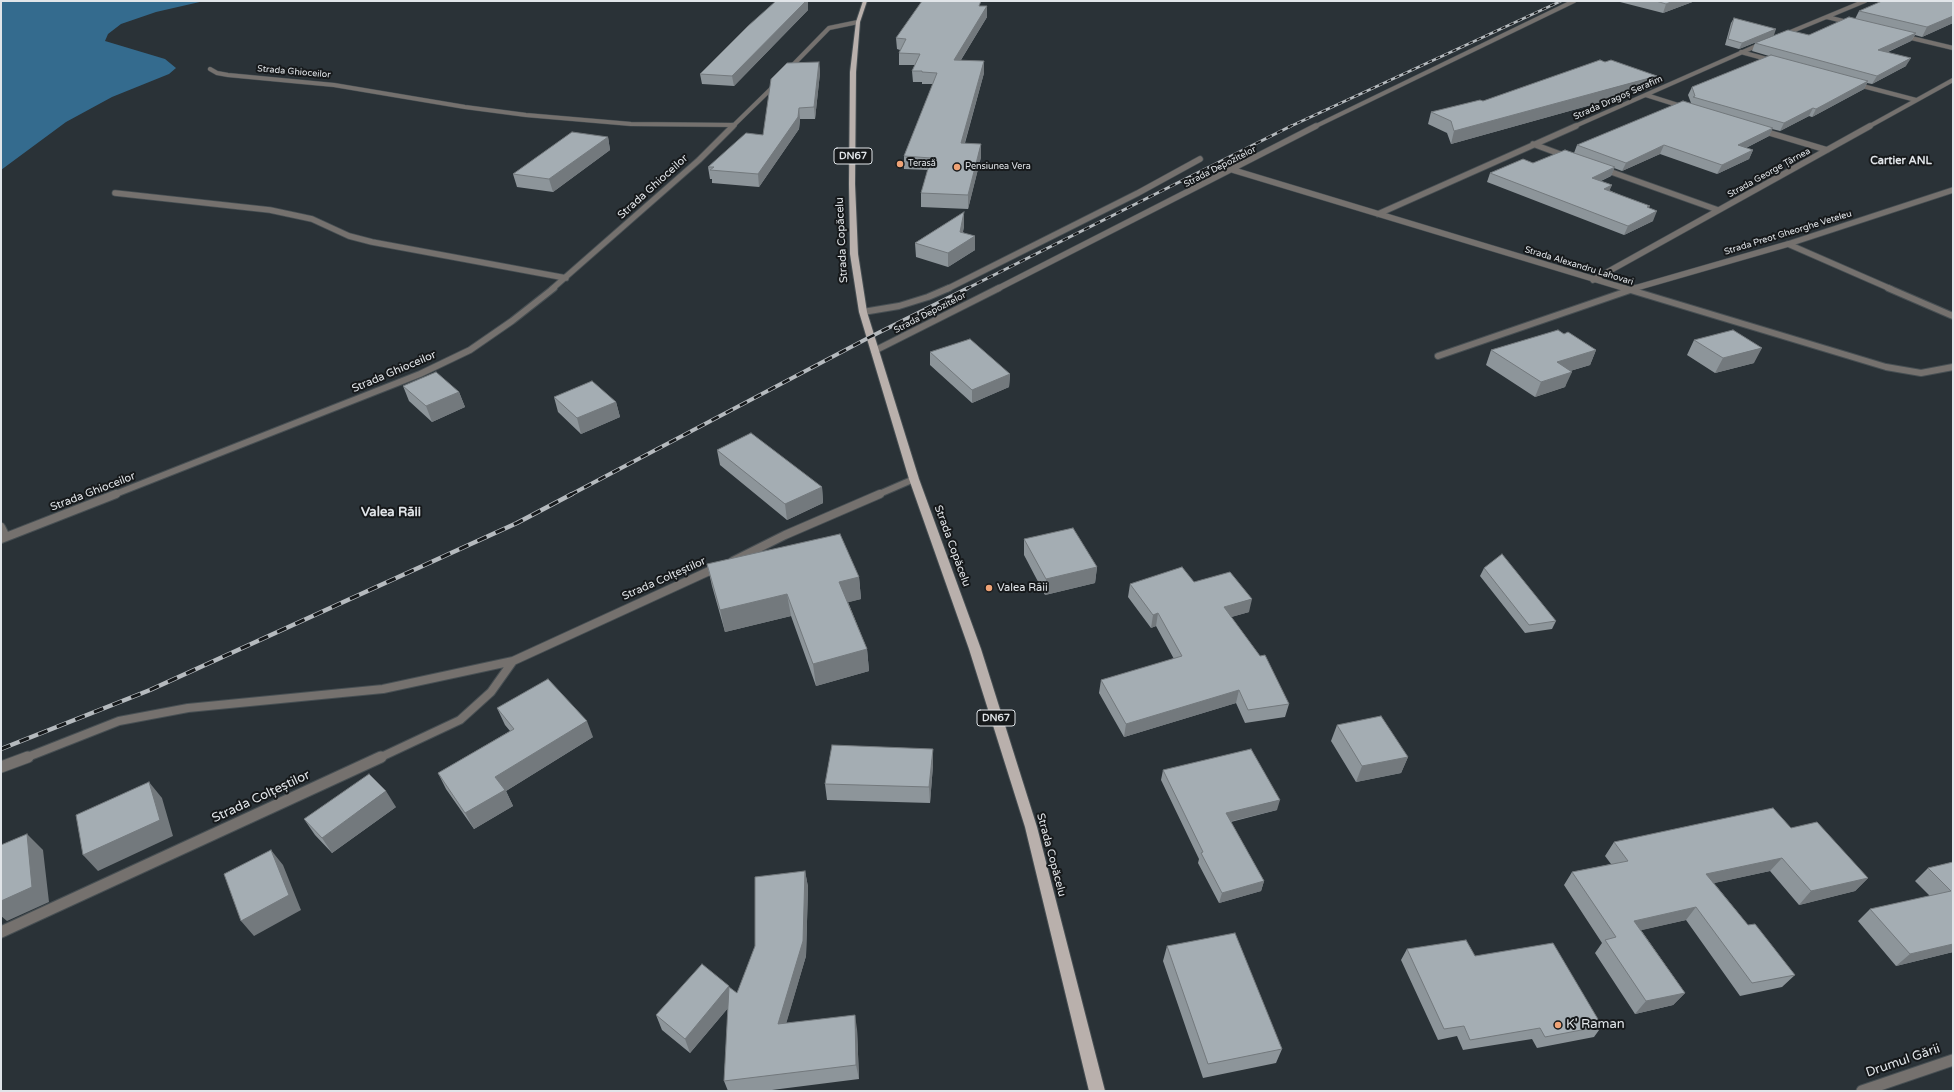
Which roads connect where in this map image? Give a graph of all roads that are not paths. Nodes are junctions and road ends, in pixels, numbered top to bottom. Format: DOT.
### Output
graph roads {
  1 [pos="866,1"];
  2 [pos="1574,1"];
  3 [pos="1865,1"];
  4 [pos="1827,17"];
  5 [pos="858,22"];
  6 [pos="1856,24"];
  7 [pos="1901,35"];
  8 [pos="1777,37"];
  9 [pos="1770,40"];
  10 [pos="1953,48"];
  11 [pos="1741,52"];
  12 [pos="1779,63"];
  13 [pos="210,69"];
  14 [pos="1953,80"];
  15 [pos="1848,82"];
  16 [pos="1646,95"];
  17 [pos="1916,100"];
  18 [pos="1691,109"];
  19 [pos="735,124"];
  20 [pos="1751,127"];
  21 [pos="1533,144"];
  22 [pos="1827,150"];
  23 [pos="1200,159"];
  24 [pos="1577,160"];
  25 [pos="1599,168"];
  26 [pos="1233,170"];
  27 [pos="1952,191"];
  28 [pos="115,193"];
  29 [pos="1718,210"];
  30 [pos="1378,214"];
  31 [pos="1788,244"];
  32 [pos="566,278"];
  33 [pos="1593,280"];
  34 [pos="1628,290"];
  35 [pos="863,312"];
  36 [pos="1953,316"];
  37 [pos="874,351"];
  38 [pos="1438,356"];
  39 [pos="1953,367"];
  40 [pos="914,479"];
  41 [pos="1,527"];
  42 [pos="3,538"];
  43 [pos="512,661"];
  44 [pos="1,767"];
  45 [pos="1,932"];
  46 [pos="1953,1060"];
  47 [pos="1097,1091"];
  48 [pos="1862,1091"];
  1 -- 5 [label="main road, Strada Copăcelu / DN67"];
  2 -- 26 [label="street, Strada Depozitelor"];
  3 -- 4 [label="street"];
  4 -- 6 [label="street"];
  4 -- 8 [label="street"];
  5 -- 19 [label="street, Strada Ghioceilor"];
  5 -- 35 [label="main road, Strada Copăcelu / DN67"];
  7 -- 10 [label="street"];
  9 -- 11 [label="street, Strada Dragoș Serafim"];
  11 -- 12 [label="street"];
  11 -- 16 [label="street, Strada Dragoș Serafim"];
  13 -- 19 [label="street, Strada Ghioceilor"];
  14 -- 17 [label="street, Strada George Țârnea"];
  15 -- 17 [label="street"];
  16 -- 18 [label="street"];
  16 -- 21 [label="street, Strada Dragoș Serafim"];
  17 -- 22 [label="street, Strada George Țârnea"];
  19 -- 32 [label="street, Strada Ghioceilor"];
  20 -- 22 [label="street"];
  21 -- 24 [label="street"];
  21 -- 30 [label="street, Strada Dragoș Serafim"];
  22 -- 29 [label="street, Strada George Țârnea"];
  23 -- 35 [label="street"];
  25 -- 29 [label="street"];
  26 -- 30 [label="street, Strada Alexandru Lahovari"];
  26 -- 37 [label="street, Strada Depozitelor"];
  27 -- 31 [label="street, Strada Preot Gheorghe Veteleu"];
  28 -- 32 [label="street"];
  29 -- 33 [label="street, Strada George Țârnea"];
  30 -- 33 [label="street, Strada Alexandru Lahovari"];
  31 -- 34 [label="street, Strada Preot Gheorghe Veteleu"];
  31 -- 36 [label="street"];
  32 -- 42 [label="street, Strada Ghioceilor"];
  33 -- 34 [label="street, Strada Alexandru Lahovari"];
  34 -- 38 [label="street, Strada Preot Gheorghe Veteleu"];
  34 -- 39 [label="street, Strada Alexandru Lahovari"];
  35 -- 37 [label="main road, Strada Copăcelu / DN67"];
  37 -- 40 [label="main road, Strada Copăcelu / DN67"];
  40 -- 43 [label="street, Strada Colțeștilor"];
  40 -- 47 [label="main road, Strada Copăcelu / DN67"];
  41 -- 42 [label="street"];
  43 -- 44 [label="street, Strada Colțeștilor"];
  43 -- 45 [label="street, Strada Colțeștilor"];
  46 -- 48 [label="street, Drumul Gării"];
}
